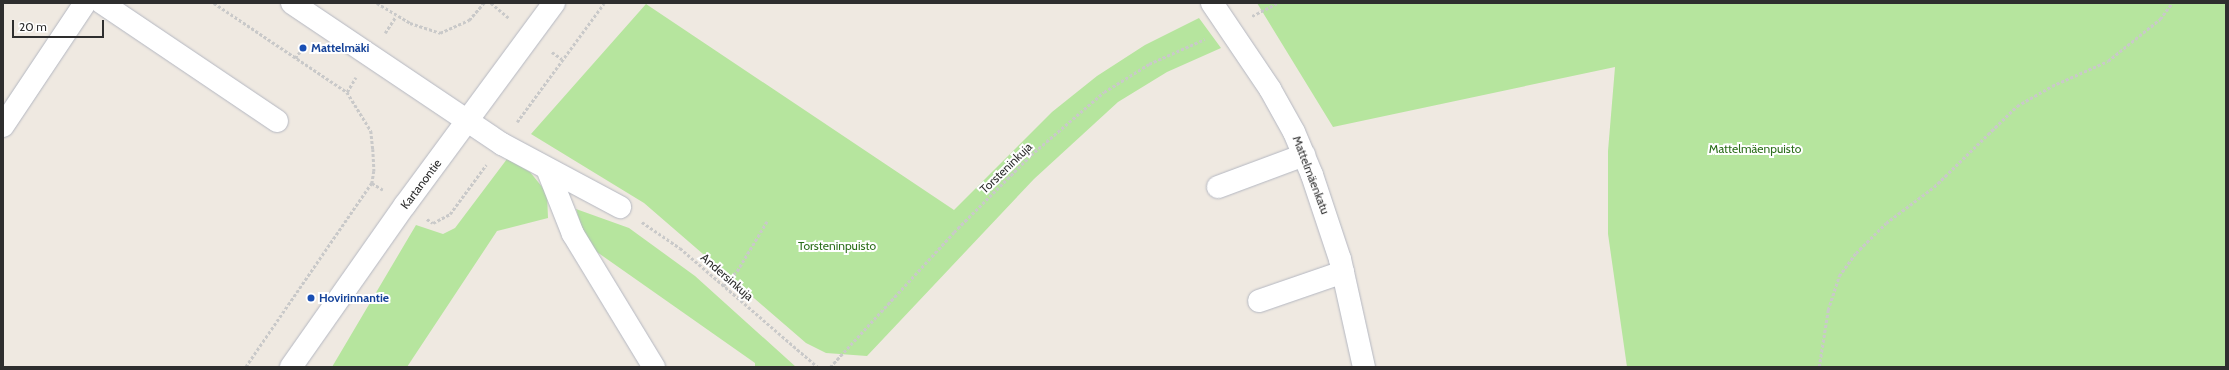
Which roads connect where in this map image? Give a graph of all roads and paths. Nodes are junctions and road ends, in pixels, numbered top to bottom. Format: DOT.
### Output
graph roads {
  1 [pos="85,3"];
  2 [pos="102,3"];
  3 [pos="214,3"];
  4 [pos="292,3"];
  5 [pos="377,3"];
  6 [pos="484,3"];
  7 [pos="554,3"];
  8 [pos="604,3"];
  9 [pos="1212,3"];
  10 [pos="2172,3"];
  11 [pos="1229,28"];
  12 [pos="303,48"];
  13 [pos="296,58"];
  14 [pos="277,121"];
  15 [pos="468,122"];
  16 [pos="518,122"];
  17 [pos="3,126"];
  18 [pos="1304,155"];
  19 [pos="490,161"];
  20 [pos="548,170"];
  21 [pos="1218,187"];
  22 [pos="620,208"];
  23 [pos="423,216"];
  24 [pos="767,221"];
  25 [pos="1342,272"];
  26 [pos="724,286"];
  27 [pos="1259,301"];
  28 [pos="246,367"];
  29 [pos="291,367"];
  30 [pos="654,367"];
  31 [pos="818,367"];
  32 [pos="830,367"];
  33 [pos="1364,367"];
  34 [pos="1819,367"];
  1 -- 17 [label="street"];
  2 -- 14 [label="street"];
  3 -- 13 [label="path"];
  4 -- 15 [label="street"];
  5 -- 6 [label="path"];
  7 -- 15 [label="street, Kartanontie"];
  8 -- 16 [label="path"];
  9 -- 11 [label="street, Mattelmäenkatu"];
  10 -- 34 [label="path"];
  11 -- 18 [label="street, Mattelmäenkatu"];
  11 -- 32 [label="path, Torsteninkuja"];
  12 -- 13 [label="path"];
  13 -- 28 [label="path"];
  15 -- 20 [label="street"];
  15 -- 29 [label="street, Kartanontie"];
  18 -- 21 [label="street"];
  18 -- 25 [label="street, Mattelmäenkatu"];
  19 -- 23 [label="path"];
  20 -- 22 [label="street"];
  20 -- 30 [label="street"];
  22 -- 26 [label="path, Andersinkuja"];
  24 -- 26 [label="path"];
  25 -- 27 [label="street"];
  25 -- 33 [label="street, Mattelmäenkatu"];
  26 -- 31 [label="path, Andersinkuja"];
}
